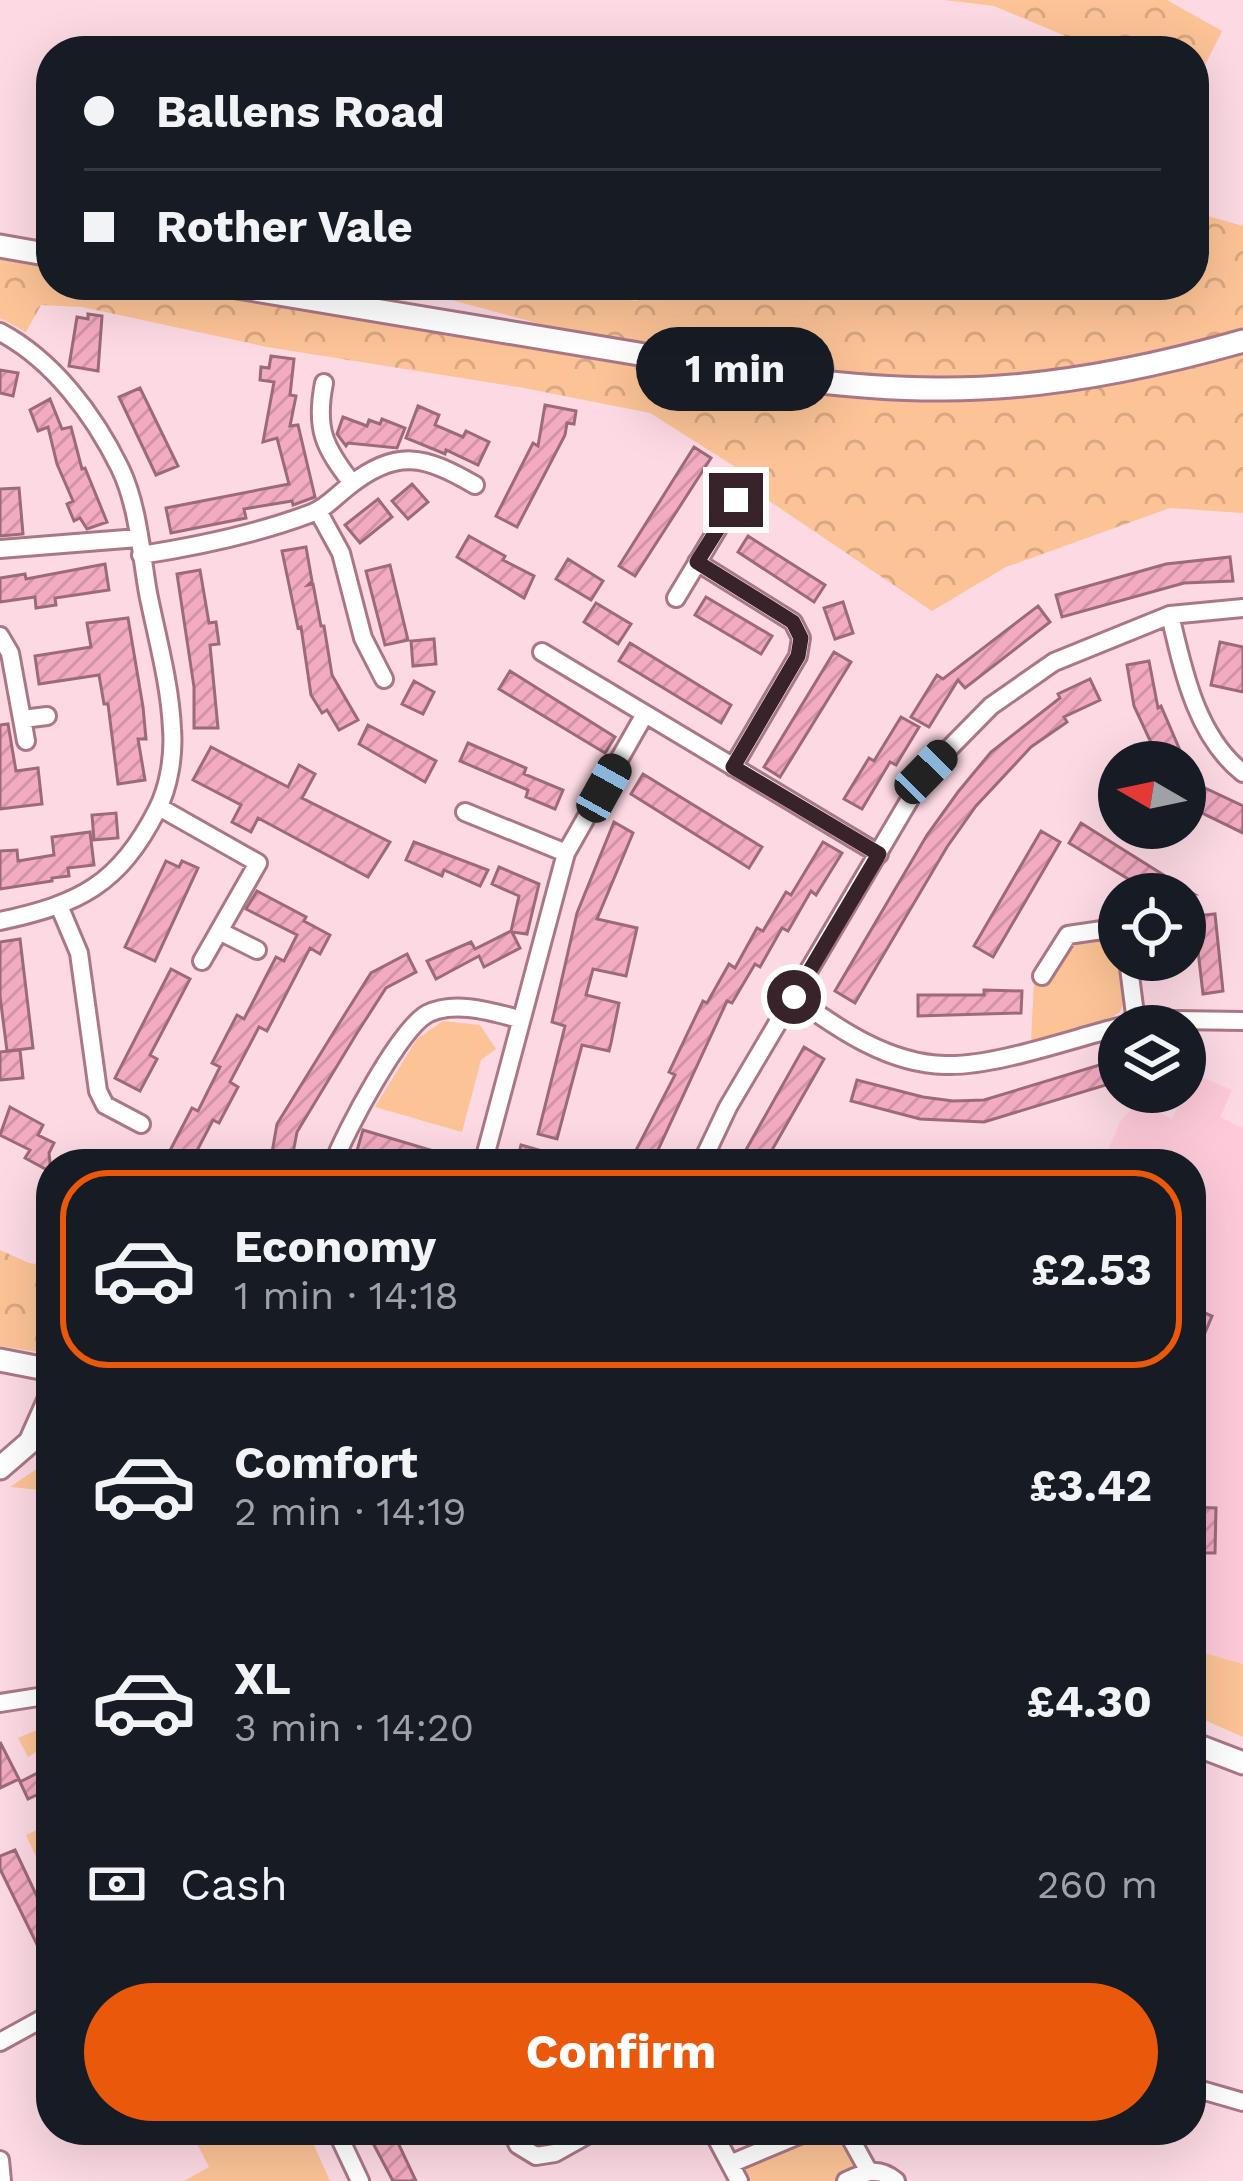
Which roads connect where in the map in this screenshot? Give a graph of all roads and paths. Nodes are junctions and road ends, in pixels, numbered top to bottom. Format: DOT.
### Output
graph roads {
  1 [pos="0,246"];
  2 [pos="36,252"];
  3 [pos="315,300"];
  4 [pos="0,332"];
  5 [pos="1243,340"];
  6 [pos="324,383"];
  7 [pos="352,483"];
  8 [pos="475,485"];
  9 [pos="736,500"];
  10 [pos="319,512"];
  11 [pos="140,546"];
  12 [pos="0,549"];
  13 [pos="697,562"];
  14 [pos="676,598"];
  15 [pos="1243,608"];
  16 [pos="1170,615"];
  17 [pos="0,635"];
  18 [pos="542,652"];
  19 [pos="384,679"];
  20 [pos="645,714"];
  21 [pos="47,716"];
  22 [pos="23,719"];
  23 [pos="26,741"];
  24 [pos="733,767"];
  25 [pos="1243,773"];
  26 [pos="159,807"];
  27 [pos="464,812"];
  28 [pos="566,853"];
  29 [pos="879,854"];
  30 [pos="60,908"];
  31 [pos="0,921"];
  32 [pos="1098,930"];
  33 [pos="219,931"];
  34 [pos="257,950"];
  35 [pos="202,962"];
  36 [pos="1042,976"];
  37 [pos="794,997"];
  38 [pos="519,1019"];
  39 [pos="1243,1021"];
  40 [pos="1206,1022"];
  41 [pos="1098,1031"];
  42 [pos="141,1124"];
  43 [pos="339,1149"];
  44 [pos="487,1149"];
  45 [pos="708,1149"];
  46 [pos="0,1360"];
  47 [pos="36,1367"];
  48 [pos="36,1429"];
  49 [pos="0,1468"];
  50 [pos="36,1697"];
  51 [pos="0,1703"];
  52 [pos="1206,1748"];
  53 [pos="1243,1762"];
  54 [pos="36,2022"];
  55 [pos="0,2042"];
  56 [pos="1206,2091"];
  57 [pos="1243,2102"];
  58 [pos="343,2145"];
  59 [pos="518,2145"];
  60 [pos="569,2145"];
  61 [pos="720,2145"];
  62 [pos="784,2145"];
  63 [pos="854,2145"];
  64 [pos="0,2160"];
  65 [pos="868,2170"];
  66 [pos="734,2172"];
  67 [pos="2,2181"];
  68 [pos="360,2181"];
  69 [pos="846,2181"];
  70 [pos="896,2181"];
  1 -- 2 [label="street"];
  3 -- 5 [label="street"];
  4 -- 11 [label="street"];
  6 -- 7 [label="street"];
  7 -- 8 [label="street"];
  7 -- 10 [label="street"];
  9 -- 13 [label="street"];
  10 -- 11 [label="street"];
  10 -- 19 [label="street"];
  11 -- 12 [label="street"];
  11 -- 26 [label="street"];
  13 -- 14 [label="street"];
  13 -- 24 [label="street"];
  15 -- 16 [label="street"];
  16 -- 25 [label="street"];
  16 -- 29 [label="street"];
  17 -- 22 [label="street"];
  18 -- 20 [label="street"];
  20 -- 24 [label="street"];
  20 -- 28 [label="street"];
  21 -- 22 [label="street"];
  22 -- 23 [label="street"];
  24 -- 29 [label="street"];
  26 -- 30 [label="street"];
  26 -- 33 [label="street"];
  27 -- 28 [label="street"];
  28 -- 38 [label="street"];
  29 -- 37 [label="street"];
  30 -- 31 [label="street"];
  30 -- 42 [label="street"];
  32 -- 36 [label="street"];
  33 -- 34 [label="street"];
  33 -- 35 [label="street"];
  37 -- 41 [label="street"];
  37 -- 45 [label="street"];
  38 -- 43 [label="street"];
  38 -- 44 [label="street"];
  39 -- 40 [label="street"];
  46 -- 47 [label="street"];
  48 -- 49 [label="street"];
  50 -- 51 [label="street"];
  52 -- 53 [label="street"];
  54 -- 55 [label="street"];
  56 -- 57 [label="street"];
  58 -- 68 [label="street"];
  59 -- 60 [label="street"];
  61 -- 66 [label="street"];
  62 -- 66 [label="street"];
  63 -- 65 [label="street"];
  64 -- 67 [label="street"];
  65 -- 69 [label="street"];
  65 -- 70 [label="street"];
}
